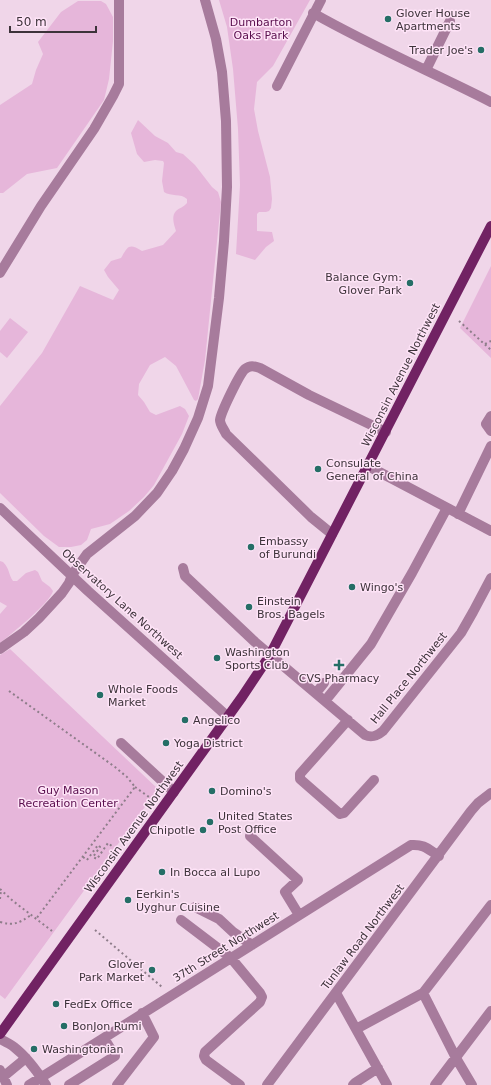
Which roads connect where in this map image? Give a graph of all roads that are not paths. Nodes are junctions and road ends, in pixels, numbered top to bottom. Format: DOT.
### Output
graph roads {
  1 [pos="119,0"];
  2 [pos="205,0"];
  3 [pos="321,0"];
  4 [pos="313,13"];
  5 [pos="450,21"];
  6 [pos="423,69"];
  7 [pos="277,86"];
  8 [pos="491,102"];
  9 [pos="491,226"];
  10 [pos="0,273"];
  11 [pos="491,416"];
  12 [pos="491,430"];
  13 [pos="386,432"];
  14 [pos="491,446"];
  15 [pos="368,466"];
  16 [pos="0,508"];
  17 [pos="447,508"];
  18 [pos="458,514"];
  19 [pos="491,531"];
  20 [pos="332,534"];
  21 [pos="182,568"];
  22 [pos="72,575"];
  23 [pos="491,578"];
  24 [pos="0,649"];
  25 [pos="270,655"];
  26 [pos="324,683"];
  27 [pos="316,693"];
  28 [pos="325,701"];
  29 [pos="228,717"];
  30 [pos="348,720"];
  31 [pos="121,743"];
  32 [pos="374,780"];
  33 [pos="174,792"];
  34 [pos="491,793"];
  35 [pos="250,836"];
  36 [pos="439,856"];
  37 [pos="491,905"];
  38 [pos="195,907"];
  39 [pos="299,915"];
  40 [pos="181,920"];
  41 [pos="252,945"];
  42 [pos="231,958"];
  43 [pos="423,992"];
  44 [pos="336,993"];
  45 [pos="491,1011"];
  46 [pos="142,1013"];
  47 [pos="356,1029"];
  48 [pos="0,1034"];
  49 [pos="104,1038"];
  50 [pos="0,1039"];
  51 [pos="26,1058"];
  52 [pos="456,1058"];
  53 [pos="378,1068"];
  54 [pos="4,1078"];
  55 [pos="44,1081"];
  56 [pos="29,1085"];
  57 [pos="70,1085"];
  58 [pos="117,1085"];
  59 [pos="240,1085"];
  60 [pos="267,1085"];
  61 [pos="353,1085"];
  62 [pos="387,1085"];
  63 [pos="435,1085"];
  64 [pos="472,1085"];
  1 -- 10 [label="street"];
  2 -- 22 [label="street"];
  3 -- 4 [label="street"];
  4 -- 6 [label="street"];
  4 -- 7 [label="street"];
  5 -- 6 [label="street"];
  6 -- 8 [label="street"];
  9 -- 13 [label="main road, Wisconsin Avenue Northwest"];
  11 -- 12 [label="street"];
  13 -- 15 [label="main road, Wisconsin Avenue Northwest"];
  13 -- 20 [label="street"];
  14 -- 18 [label="street"];
  15 -- 17 [label="street"];
  15 -- 20 [label="main road, Wisconsin Avenue Northwest"];
  16 -- 22 [label="street, Observatory Lane Northwest"];
  17 -- 18 [label="street"];
  17 -- 28 [label="street"];
  18 -- 19 [label="street"];
  20 -- 25 [label="main road, Wisconsin Avenue Northwest"];
  21 -- 25 [label="street, Hall Place Northwest"];
  22 -- 24 [label="street"];
  22 -- 29 [label="street, Observatory Lane Northwest"];
  23 -- 30 [label="street, Hall Place Northwest"];
  25 -- 27 [label="street, Hall Place Northwest"];
  25 -- 29 [label="main road, Wisconsin Avenue Northwest"];
  26 -- 27 [label="street"];
  27 -- 28 [label="street, Hall Place Northwest"];
  28 -- 30 [label="street, Hall Place Northwest"];
  29 -- 33 [label="main road, Wisconsin Avenue Northwest"];
  30 -- 32 [label="street"];
  31 -- 33 [label="street"];
  33 -- 48 [label="main road, Wisconsin Avenue Northwest"];
  34 -- 36 [label="street, Tunlaw Road Northwest"];
  35 -- 39 [label="street"];
  36 -- 39 [label="street, 37th Street Northwest"];
  36 -- 44 [label="street, Tunlaw Road Northwest"];
  37 -- 43 [label="street"];
  38 -- 41 [label="street"];
  39 -- 41 [label="street, 37th Street Northwest"];
  40 -- 42 [label="street"];
  41 -- 42 [label="street, 37th Street Northwest"];
  42 -- 46 [label="street, 37th Street Northwest"];
  42 -- 59 [label="street"];
  43 -- 47 [label="street"];
  43 -- 52 [label="street"];
  44 -- 47 [label="street"];
  44 -- 60 [label="street, Tunlaw Road Northwest"];
  45 -- 52 [label="street"];
  46 -- 49 [label="street, 37th Street Northwest"];
  46 -- 58 [label="street"];
  47 -- 53 [label="street"];
  49 -- 55 [label="street, 37th Street Northwest"];
  49 -- 57 [label="street"];
  50 -- 51 [label="street"];
  51 -- 54 [label="street"];
  51 -- 55 [label="street"];
  52 -- 63 [label="street"];
  52 -- 64 [label="street"];
  53 -- 61 [label="street"];
  53 -- 62 [label="street"];
  55 -- 56 [label="street, 37th Street Northwest"];
}
